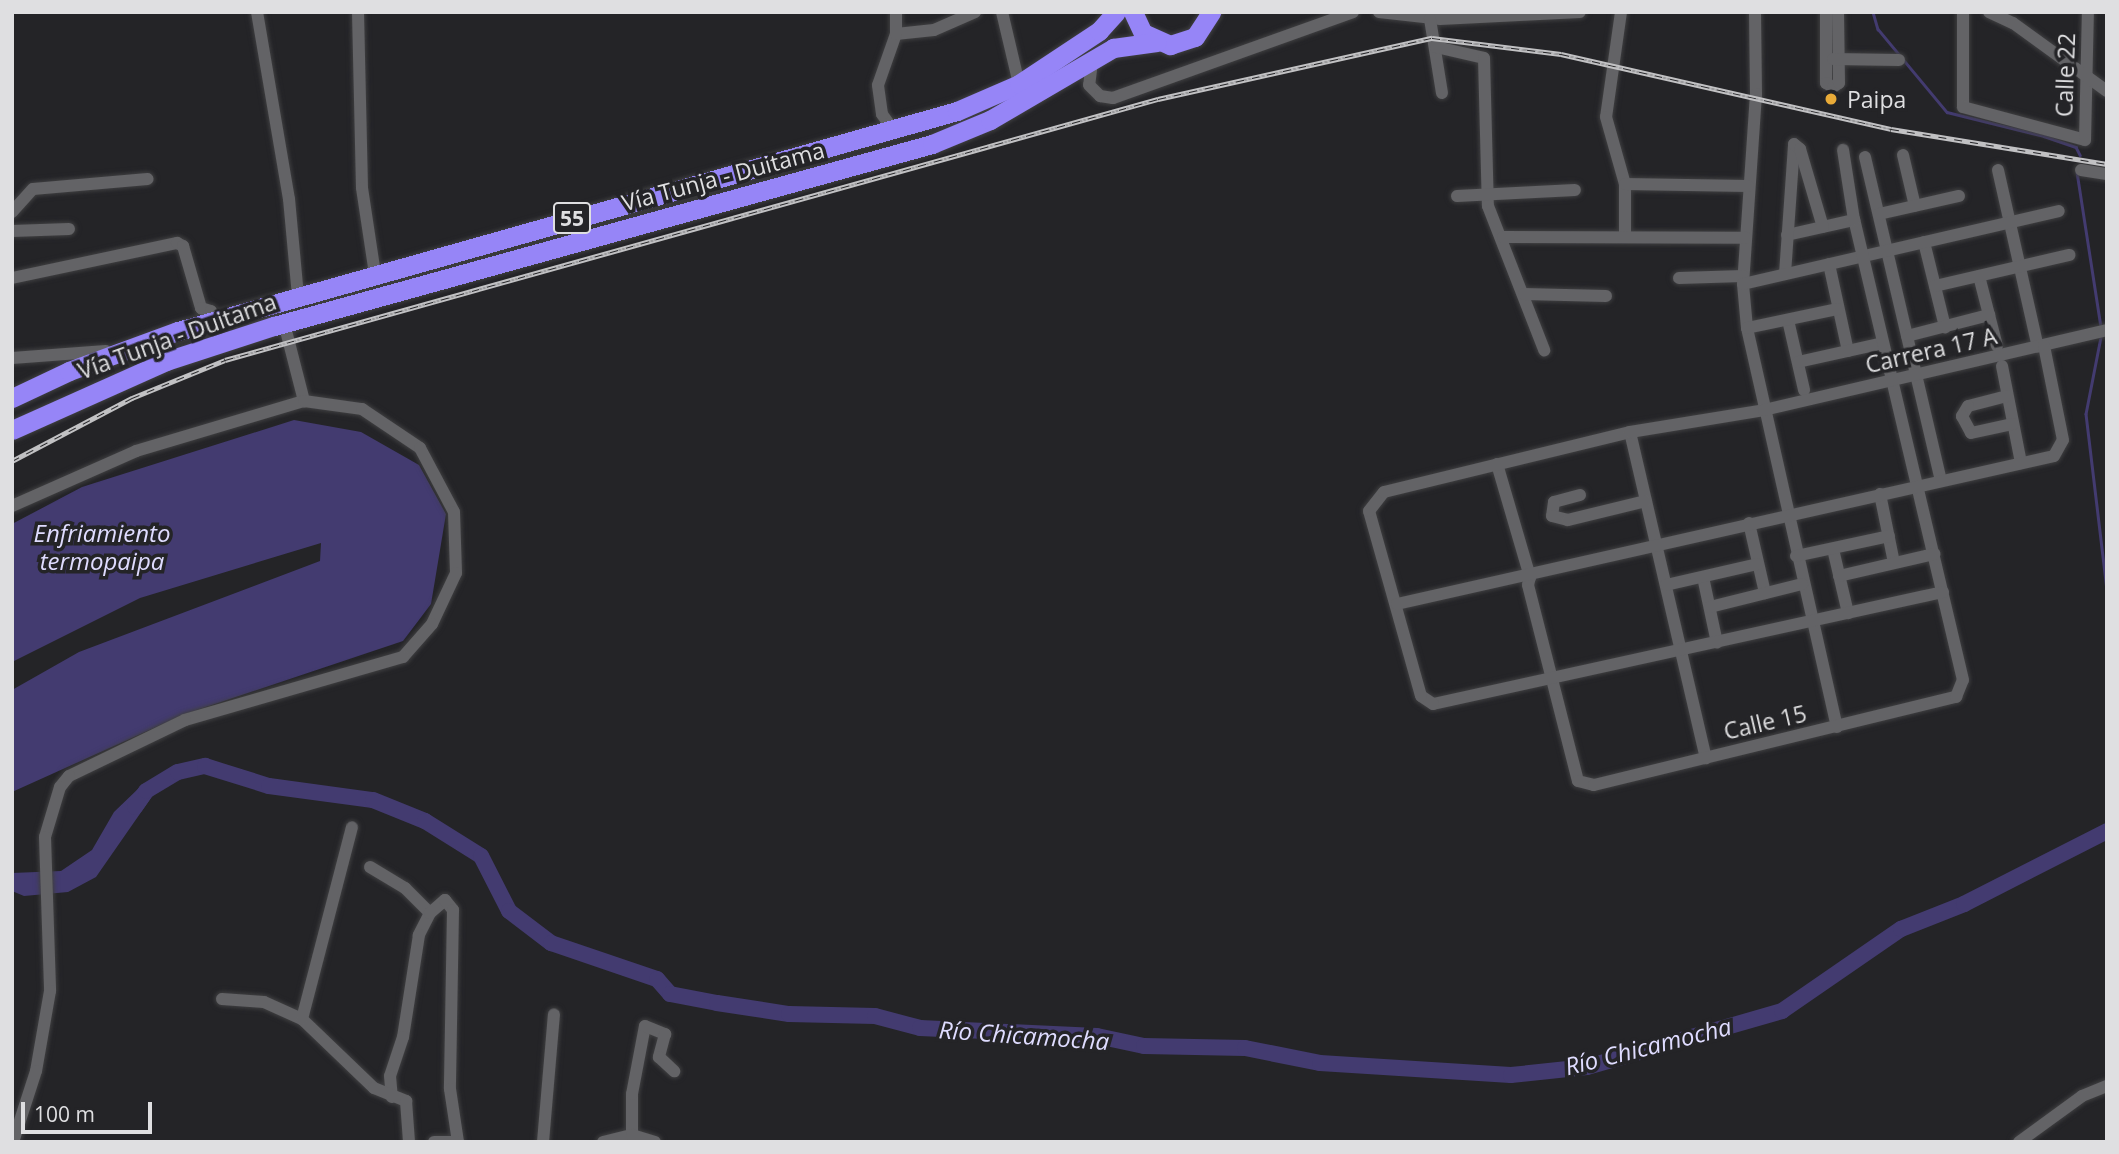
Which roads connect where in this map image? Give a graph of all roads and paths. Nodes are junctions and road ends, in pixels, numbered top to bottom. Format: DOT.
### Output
graph roads {
  1 [pos="257,12"];
  2 [pos="358,12"];
  3 [pos="896,12"];
  4 [pos="975,12"];
  5 [pos="1002,12"];
  6 [pos="1116,12"];
  7 [pos="1133,12"];
  8 [pos="1353,12"];
  9 [pos="1379,12"];
  10 [pos="1580,12"];
  11 [pos="1621,12"];
  12 [pos="1755,12"];
  13 [pos="1826,12"];
  14 [pos="1838,12"];
  15 [pos="1963,12"];
  16 [pos="1989,12"];
  17 [pos="2088,12"];
  18 [pos="1545,13"];
  19 [pos="1211,14"];
  20 [pos="959,15"];
  21 [pos="1461,15"];
  22 [pos="1430,19"];
  23 [pos="896,34"];
  24 [pos="1157,42"];
  25 [pos="1436,47"];
  26 [pos="1833,59"];
  27 [pos="1899,60"];
  28 [pos="1092,62"];
  29 [pos="2086,76"];
  30 [pos="1019,84"];
  31 [pos="2107,91"];
  32 [pos="1442,93"];
  33 [pos="892,128"];
  34 [pos="1843,150"];
  35 [pos="1903,155"];
  36 [pos="1865,157"];
  37 [pos="1998,170"];
  38 [pos="2081,170"];
  39 [pos="2107,174"];
  40 [pos="148,179"];
  41 [pos="1625,184"];
  42 [pos="1748,186"];
  43 [pos="1575,190"];
  44 [pos="1487,193"];
  45 [pos="1959,196"];
  46 [pos="1457,197"];
  47 [pos="1915,206"];
  48 [pos="2059,211"];
  49 [pos="12,212"];
  50 [pos="1879,214"];
  51 [pos="1854,220"];
  52 [pos="2010,222"];
  53 [pos="1823,227"];
  54 [pos="69,229"];
  55 [pos="12,231"];
  56 [pos="1625,235"];
  57 [pos="1787,235"];
  58 [pos="1503,237"];
  59 [pos="1746,238"];
  60 [pos="1924,242"];
  61 [pos="1887,250"];
  62 [pos="2069,255"];
  63 [pos="1863,256"];
  64 [pos="1829,264"];
  65 [pos="2019,267"];
  66 [pos="375,274"];
  67 [pos="1786,274"];
  68 [pos="1979,276"];
  69 [pos="12,278"];
  70 [pos="1679,278"];
  71 [pos="1743,280"];
  72 [pos="1935,286"];
  73 [pos="1524,294"];
  74 [pos="298,296"];
  75 [pos="1606,296"];
  76 [pos="1839,309"];
  77 [pos="1989,315"];
  78 [pos="215,320"];
  79 [pos="1788,320"];
  80 [pos="284,323"];
  81 [pos="1945,327"];
  82 [pos="1747,328"];
  83 [pos="2100,332"];
  84 [pos="1907,336"];
  85 [pos="1884,343"];
  86 [pos="1997,345"];
  87 [pos="2041,346"];
  88 [pos="119,350"];
  89 [pos="1544,351"];
  90 [pos="1848,351"];
  91 [pos="12,358"];
  92 [pos="1798,362"];
  93 [pos="2002,366"];
  94 [pos="1916,375"];
  95 [pos="1892,381"];
  96 [pos="1804,390"];
  97 [pos="2007,396"];
  98 [pos="12,398"];
  99 [pos="304,401"];
  100 [pos="1764,410"];
  101 [pos="2013,424"];
  102 [pos="12,430"];
  103 [pos="1630,432"];
  104 [pos="2021,463"];
  105 [pos="1497,464"];
  106 [pos="1941,480"];
  107 [pos="1917,485"];
  108 [pos="1880,494"];
  109 [pos="1580,495"];
  110 [pos="1646,500"];
  111 [pos="12,506"];
  112 [pos="1787,515"];
  113 [pos="1749,523"];
  114 [pos="1889,537"];
  115 [pos="1657,545"];
  116 [pos="1833,548"];
  117 [pos="1934,554"];
  118 [pos="1796,556"];
  119 [pos="1894,563"];
  120 [pos="1758,564"];
  121 [pos="1839,576"];
  122 [pos="1530,577"];
  123 [pos="1703,577"];
  124 [pos="1801,584"];
  125 [pos="1666,585"];
  126 [pos="1943,592"];
  127 [pos="1765,593"];
  128 [pos="1397,604"];
  129 [pos="1710,607"];
  130 [pos="1848,614"];
  131 [pos="1810,622"];
  132 [pos="1717,643"];
  133 [pos="1681,650"];
  134 [pos="1552,679"];
  135 [pos="1837,727"];
  136 [pos="1706,758"];
  137 [pos="352,827"];
  138 [pos="370,867"];
  139 [pos="430,913"];
  140 [pos="222,999"];
  141 [pos="554,1014"];
  142 [pos="302,1019"];
  143 [pos="674,1071"];
  144 [pos="2107,1087"];
  145 [pos="392,1097"];
  146 [pos="632,1135"];
  147 [pos="13,1142"];
  148 [pos="409,1142"];
  149 [pos="434,1142"];
  150 [pos="458,1142"];
  151 [pos="542,1142"];
  152 [pos="603,1142"];
  153 [pos="655,1142"];
  154 [pos="2019,1142"];
  1 -- 74 [label="street"];
  2 -- 66 [label="street"];
  3 -- 23 [label="street"];
  4 -- 20 [label="street"];
  5 -- 30 [label="street"];
  6 -- 30 [label="highway, Vía Tunja - Duitama / 55"];
  7 -- 24 [label="highway"];
  8 -- 28 [label="street"];
  9 -- 22 [label="street"];
  10 -- 18 [label="street"];
  11 -- 41 [label="street"];
  12 -- 42 [label="street"];
  13 -- 26 [label="street"];
  14 -- 26 [label="street"];
  15 -- 29 [label="street, Calle 22"];
  16 -- 29 [label="street"];
  17 -- 29 [label="street, Calle 22"];
  18 -- 21 [label="street"];
  19 -- 24 [label="highway, 55"];
  20 -- 23 [label="street"];
  21 -- 22 [label="street"];
  22 -- 25 [label="street"];
  23 -- 33 [label="street"];
  24 -- 28 [label="highway, Vía Tunja - Duitama / 55"];
  25 -- 32 [label="street"];
  25 -- 44 [label="street"];
  26 -- 27 [label="street"];
  28 -- 80 [label="highway, Vía Tunja - Duitama / 55"];
  29 -- 31 [label="street"];
  30 -- 33 [label="highway, Vía Tunja - Duitama / 55"];
  33 -- 66 [label="highway, Vía Tunja - Duitama / 55"];
  34 -- 51 [label="street"];
  35 -- 47 [label="street"];
  36 -- 50 [label="street"];
  37 -- 52 [label="street"];
  38 -- 39 [label="street"];
  40 -- 49 [label="street"];
  41 -- 42 [label="street"];
  41 -- 56 [label="street"];
  42 -- 59 [label="street"];
  43 -- 44 [label="street"];
  44 -- 46 [label="street"];
  44 -- 58 [label="street"];
  45 -- 47 [label="street"];
  47 -- 50 [label="street"];
  48 -- 52 [label="street"];
  50 -- 61 [label="street"];
  51 -- 53 [label="street"];
  51 -- 63 [label="street"];
  52 -- 60 [label="street"];
  52 -- 65 [label="street"];
  53 -- 57 [label="street"];
  53 -- 57 [label="street"];
  54 -- 55 [label="street"];
  56 -- 58 [label="street"];
  56 -- 59 [label="street"];
  57 -- 67 [label="street"];
  58 -- 73 [label="street"];
  59 -- 71 [label="street"];
  60 -- 61 [label="street"];
  60 -- 72 [label="street"];
  61 -- 63 [label="street"];
  61 -- 84 [label="street"];
  62 -- 65 [label="street"];
  63 -- 64 [label="street"];
  63 -- 85 [label="street"];
  64 -- 67 [label="street"];
  64 -- 76 [label="street"];
  65 -- 68 [label="street"];
  65 -- 87 [label="street"];
  66 -- 74 [label="highway, Vía Tunja - Duitama / 55"];
  67 -- 71 [label="street"];
  68 -- 72 [label="street"];
  68 -- 77 [label="street"];
  69 -- 78 [label="street"];
  70 -- 71 [label="street"];
  71 -- 82 [label="street"];
  72 -- 81 [label="street"];
  73 -- 75 [label="street"];
  73 -- 89 [label="street"];
  74 -- 78 [label="highway, Vía Tunja - Duitama / 55"];
  76 -- 79 [label="street"];
  76 -- 90 [label="street"];
  77 -- 81 [label="street"];
  77 -- 86 [label="street"];
  78 -- 88 [label="highway, Vía Tunja - Duitama / 55"];
  79 -- 82 [label="street"];
  79 -- 92 [label="street"];
  80 -- 99 [label="street"];
  80 -- 102 [label="highway, Vía Tunja - Duitama / 55"];
  81 -- 84 [label="street"];
  82 -- 100 [label="street"];
  83 -- 87 [label="street, Carrera 17 A"];
  84 -- 94 [label="street"];
  85 -- 90 [label="street"];
  85 -- 95 [label="street"];
  87 -- 94 [label="street, Carrera 17 A"];
  87 -- 104 [label="street"];
  88 -- 91 [label="street"];
  88 -- 98 [label="highway, Vía Tunja - Duitama / 55"];
  90 -- 92 [label="street"];
  92 -- 96 [label="street"];
  93 -- 97 [label="street"];
  94 -- 95 [label="street, Carrera 17 A"];
  94 -- 106 [label="street"];
  95 -- 100 [label="street, Carrera 17 A"];
  95 -- 107 [label="street"];
  97 -- 101 [label="street"];
  97 -- 101 [label="street"];
  99 -- 111 [label="street"];
  99 -- 147 [label="street"];
  100 -- 103 [label="street, Carrera 17 A"];
  100 -- 112 [label="street"];
  101 -- 104 [label="street"];
  103 -- 105 [label="street, Carrera 17 A"];
  103 -- 110 [label="street"];
  104 -- 106 [label="street"];
  105 -- 122 [label="street"];
  105 -- 128 [label="street, Carrera 17 A"];
  106 -- 107 [label="street"];
  107 -- 108 [label="street"];
  107 -- 117 [label="street"];
  108 -- 112 [label="street"];
  108 -- 114 [label="street"];
  109 -- 110 [label="street"];
  110 -- 115 [label="street"];
  112 -- 113 [label="street"];
  112 -- 118 [label="street"];
  113 -- 115 [label="street"];
  113 -- 120 [label="street"];
  114 -- 116 [label="street"];
  114 -- 119 [label="street"];
  115 -- 122 [label="street"];
  115 -- 125 [label="street"];
  116 -- 118 [label="street"];
  116 -- 121 [label="street"];
  117 -- 119 [label="street"];
  117 -- 126 [label="street"];
  118 -- 124 [label="street"];
  119 -- 121 [label="street"];
  120 -- 123 [label="street"];
  120 -- 127 [label="street"];
  121 -- 130 [label="street"];
  122 -- 128 [label="street"];
  122 -- 134 [label="street"];
  123 -- 125 [label="street"];
  123 -- 129 [label="street"];
  124 -- 127 [label="street"];
  124 -- 131 [label="street"];
  125 -- 133 [label="street"];
  126 -- 130 [label="street"];
  126 -- 135 [label="street, Calle 15"];
  127 -- 129 [label="street"];
  128 -- 134 [label="street"];
  129 -- 132 [label="street"];
  130 -- 131 [label="street"];
  131 -- 132 [label="street"];
  131 -- 135 [label="street"];
  132 -- 133 [label="street"];
  133 -- 134 [label="street"];
  133 -- 136 [label="street"];
  134 -- 136 [label="street, Calle 15"];
  135 -- 136 [label="street, Calle 15"];
  137 -- 142 [label="street"];
  138 -- 139 [label="street"];
  139 -- 145 [label="street"];
  139 -- 150 [label="street"];
  140 -- 142 [label="street"];
  141 -- 151 [label="street"];
  142 -- 145 [label="street"];
  143 -- 146 [label="street"];
  144 -- 154 [label="street"];
  145 -- 148 [label="street"];
  146 -- 152 [label="street"];
  146 -- 153 [label="street"];
  149 -- 150 [label="street"];
}
